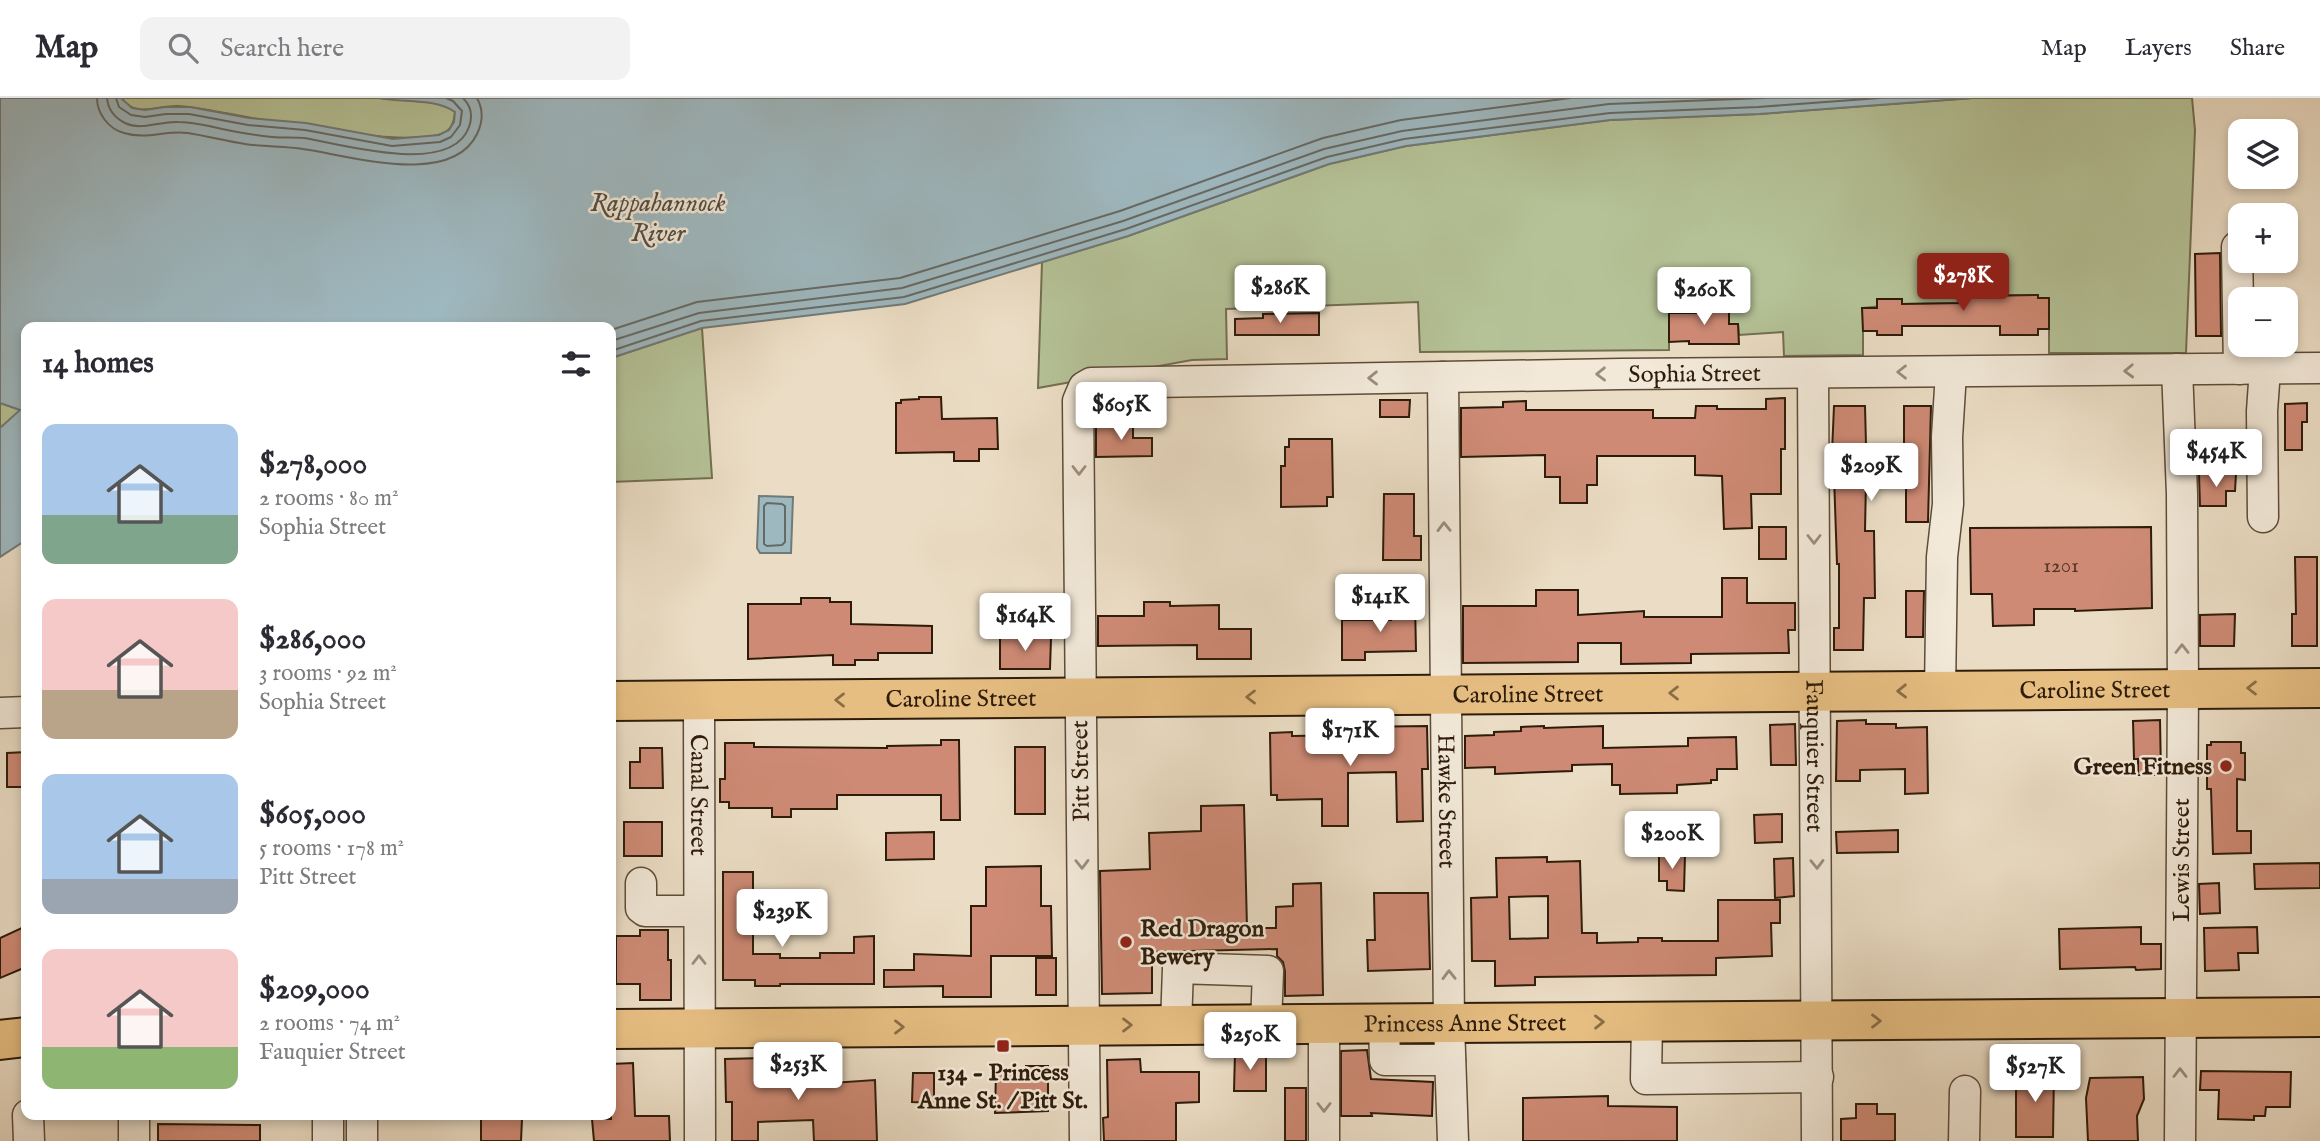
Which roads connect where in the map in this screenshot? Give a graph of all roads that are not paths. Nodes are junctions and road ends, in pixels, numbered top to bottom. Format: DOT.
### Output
graph roads {
  1 [pos="2240,273"];
  2 [pos="2320,368"];
  3 [pos="2177,369"];
  4 [pos="2252,369"];
  5 [pos="1951,372"];
  6 [pos="1813,373"];
  7 [pos="1443,377"];
  8 [pos="1078,401"];
  9 [pos="2263,517"];
  10 [pos="2320,688"];
  11 [pos="2183,689"];
  12 [pos="1940,691"];
  13 [pos="1815,692"];
  14 [pos="1446,695"];
  15 [pos="1079,698"];
  16 [pos="616,701"];
  17 [pos="699,701"];
  18 [pos="21,712"];
  19 [pos="0,713"];
  20 [pos="641,883"];
  21 [pos="699,911"];
  22 [pos="2320,1017"];
  23 [pos="2180,1019"];
  24 [pos="1647,1021"];
  25 [pos="1818,1021"];
  26 [pos="1176,1025"];
  27 [pos="1266,1025"];
  28 [pos="1324,1025"];
  29 [pos="1084,1026"];
  30 [pos="699,1028"];
  31 [pos="616,1029"];
  32 [pos="21,1038"];
  33 [pos="0,1040"];
  34 [pos="1450,1042"];
  35 [pos="1818,1077"];
  36 [pos="1965,1091"];
  37 [pos="28,1120"];
  38 [pos="134,1120"];
  39 [pos="328,1120"];
  40 [pos="362,1120"];
  41 [pos="29,1141"];
  42 [pos="134,1141"];
  43 [pos="328,1141"];
  44 [pos="362,1141"];
  45 [pos="700,1141"];
  46 [pos="1085,1141"];
  47 [pos="1324,1141"];
  48 [pos="1453,1141"];
  49 [pos="1817,1141"];
  50 [pos="1964,1141"];
  51 [pos="2180,1141"];
  1 -- 4 [label="street"];
  2 -- 4 [label="street, Sophia Street"];
  3 -- 4 [label="street, Sophia Street"];
  3 -- 5 [label="street, Sophia Street, one-way"];
  11 -- 3 [label="street, Lewis Street, one-way"];
  4 -- 9 [label="street"];
  5 -- 6 [label="street, Sophia Street, one-way"];
  5 -- 12 [label="street"];
  6 -- 7 [label="street, Sophia Street, one-way"];
  6 -- 13 [label="street, Fauquier Street, one-way"];
  7 -- 8 [label="street, Sophia Street, one-way"];
  14 -- 7 [label="street, Hawke Street, one-way"];
  8 -- 15 [label="street, Pitt Street, one-way"];
  10 -- 11 [label="main road, Caroline Street, one-way"];
  11 -- 12 [label="main road, Caroline Street"];
  11 -- 23 [label="street, Lewis Street"];
  12 -- 13 [label="main road, Caroline Street, one-way"];
  13 -- 14 [label="main road, Caroline Street, one-way"];
  13 -- 25 [label="street, Fauquier Street, one-way"];
  14 -- 15 [label="main road, Caroline Street, one-way"];
  34 -- 14 [label="street, Hawke Street, one-way"];
  15 -- 17 [label="main road, Caroline Street, one-way"];
  15 -- 29 [label="street, Pitt Street, one-way"];
  16 -- 17 [label="main road, Caroline Street"];
  17 -- 21 [label="street, Canal Street"];
  18 -- 19 [label="street"];
  20 -- 21 [label="street"];
  30 -- 21 [label="street, Canal Street, one-way"];
  22 -- 23 [label="main road, Princess Anne Street"];
  25 -- 23 [label="main road, Princess Anne Street, one-way"];
  51 -- 23 [label="street, Lewis Street, one-way"];
  24 -- 25 [label="main road, Princess Anne Street"];
  34 -- 24 [label="main road, Princess Anne Street, one-way"];
  24 -- 35 [label="street"];
  25 -- 35 [label="street, Fauquier Street"];
  26 -- 27 [label="main road, Princess Anne Street"];
  26 -- 27 [label="street"];
  29 -- 26 [label="main road, Princess Anne Street, one-way"];
  27 -- 28 [label="main road, Princess Anne Street"];
  28 -- 34 [label="main road, Princess Anne Street"];
  28 -- 47 [label="street, one-way"];
  30 -- 29 [label="main road, Princess Anne Street, one-way"];
  29 -- 46 [label="street, Pitt Street"];
  30 -- 31 [label="main road, Princess Anne Street"];
  30 -- 45 [label="street, Canal Street"];
  32 -- 33 [label="main road"];
  34 -- 48 [label="street, Hawke Street"];
  35 -- 49 [label="street, Fauquier Street"];
  36 -- 50 [label="street"];
  37 -- 41 [label="street"];
  38 -- 42 [label="street"];
  39 -- 43 [label="street"];
  40 -- 44 [label="street"];
}
